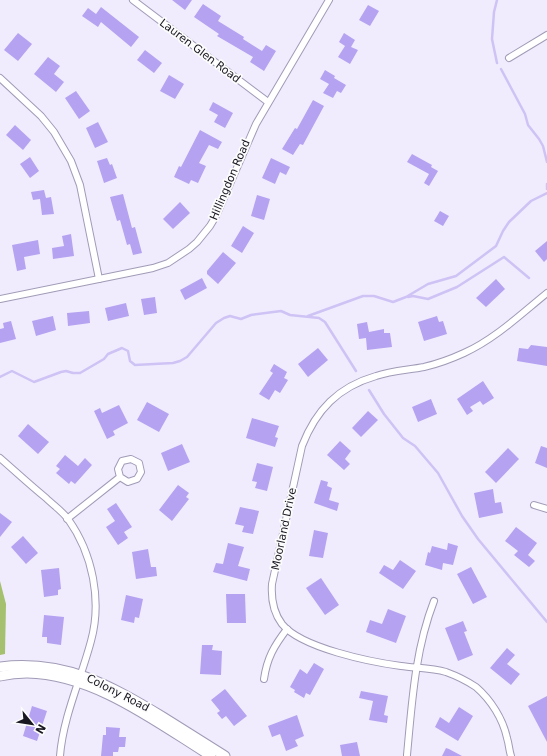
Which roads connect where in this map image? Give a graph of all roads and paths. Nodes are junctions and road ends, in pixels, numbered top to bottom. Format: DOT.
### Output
graph roads {
  1 [pos="133,0"];
  2 [pos="330,0"];
  3 [pos="547,36"];
  4 [pos="509,58"];
  5 [pos="0,78"];
  6 [pos="268,102"];
  7 [pos="99,279"];
  8 [pos="547,293"];
  9 [pos="0,299"];
  10 [pos="0,458"];
  11 [pos="120,478"];
  12 [pos="534,505"];
  13 [pos="547,509"];
  14 [pos="67,518"];
  15 [pos="434,601"];
  16 [pos="287,629"];
  17 [pos="0,667"];
  18 [pos="416,668"];
  19 [pos="25,669"];
  20 [pos="0,676"];
  21 [pos="79,678"];
  22 [pos="264,679"];
  23 [pos="407,755"];
  24 [pos="60,756"];
  25 [pos="211,756"];
  26 [pos="225,756"];
  27 [pos="511,756"];
  1 -- 6 [label="street, Lauren Glen Road"];
  2 -- 6 [label="street, Hillingdon Road"];
  3 -- 4 [label="street"];
  5 -- 7 [label="street"];
  6 -- 7 [label="street, Hillingdon Road"];
  7 -- 9 [label="street, Hillingdon Road"];
  8 -- 16 [label="street, Moorland Drive"];
  10 -- 14 [label="street"];
  11 -- 14 [label="street"];
  12 -- 13 [label="street"];
  14 -- 21 [label="street"];
  15 -- 18 [label="street"];
  16 -- 18 [label="street, Moorland Drive"];
  16 -- 22 [label="street"];
  17 -- 19 [label="main road, Colony Road"];
  18 -- 23 [label="street"];
  18 -- 27 [label="street, Moorland Drive"];
  19 -- 20 [label="main road, Colony Road"];
  19 -- 21 [label="main road, Colony Road"];
  21 -- 24 [label="street"];
  21 -- 25 [label="main road, Colony Road"];
  21 -- 26 [label="main road, Colony Road"];
}
